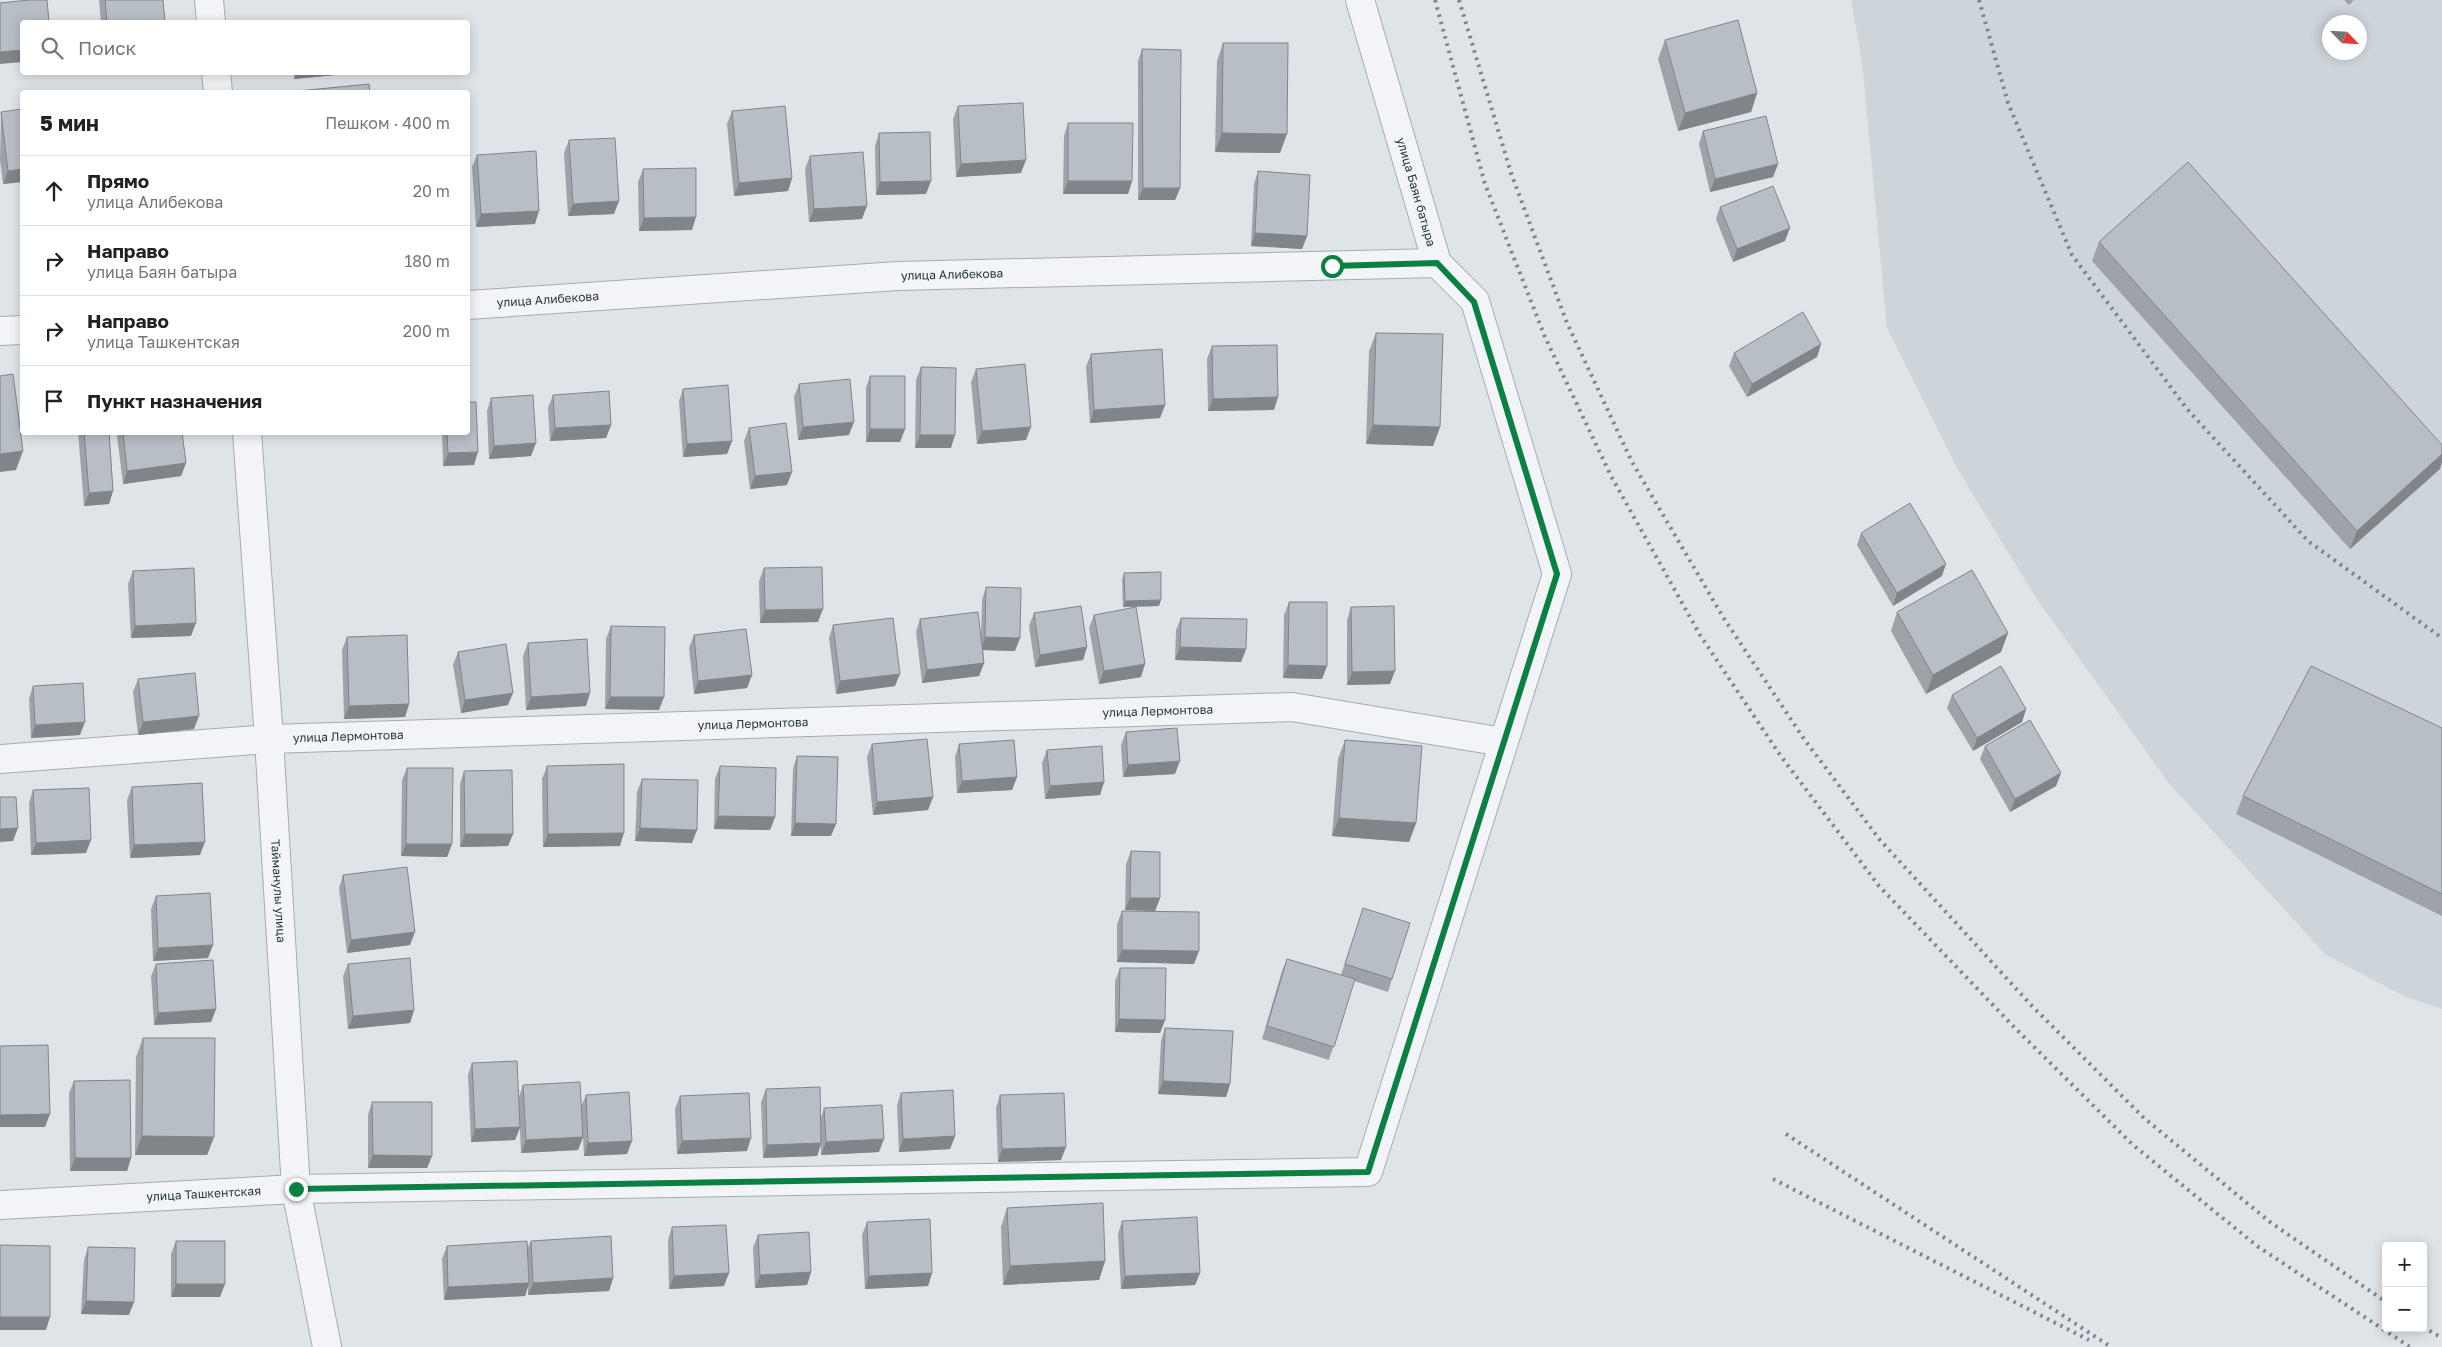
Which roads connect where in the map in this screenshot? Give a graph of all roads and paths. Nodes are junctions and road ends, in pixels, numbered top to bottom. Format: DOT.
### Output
graph roads {
  1 [pos="209,0"];
  2 [pos="1360,0"];
  3 [pos="212,20"];
  4 [pos="216,75"];
  5 [pos="218,90"];
  6 [pos="1437,263"];
  7 [pos="470,305"];
  8 [pos="20,330"];
  9 [pos="0,331"];
  10 [pos="247,435"];
  11 [pos="269,739"];
  12 [pos="1504,742"];
  13 [pos="0,759"];
  14 [pos="1368,1172"];
  15 [pos="296,1189"];
  16 [pos="0,1205"];
  17 [pos="327,1347"];
  1 -- 3 [label="street"];
  2 -- 6 [label="street, улица Баян батыра"];
  4 -- 5 [label="street"];
  6 -- 7 [label="street, улица Алибекова"];
  6 -- 12 [label="street, улица Баян батыра"];
  8 -- 9 [label="street"];
  10 -- 11 [label="street, Тайманулы улица"];
  11 -- 12 [label="street, улица Лермонтова"];
  11 -- 13 [label="street, улица Лермонтова"];
  11 -- 15 [label="street, Тайманулы улица"];
  12 -- 14 [label="street, улица Баян батыра"];
  14 -- 15 [label="street, улица Ташкентская"];
  15 -- 16 [label="street, улица Ташкентская"];
  15 -- 17 [label="street, Тайманулы улица"];
}
